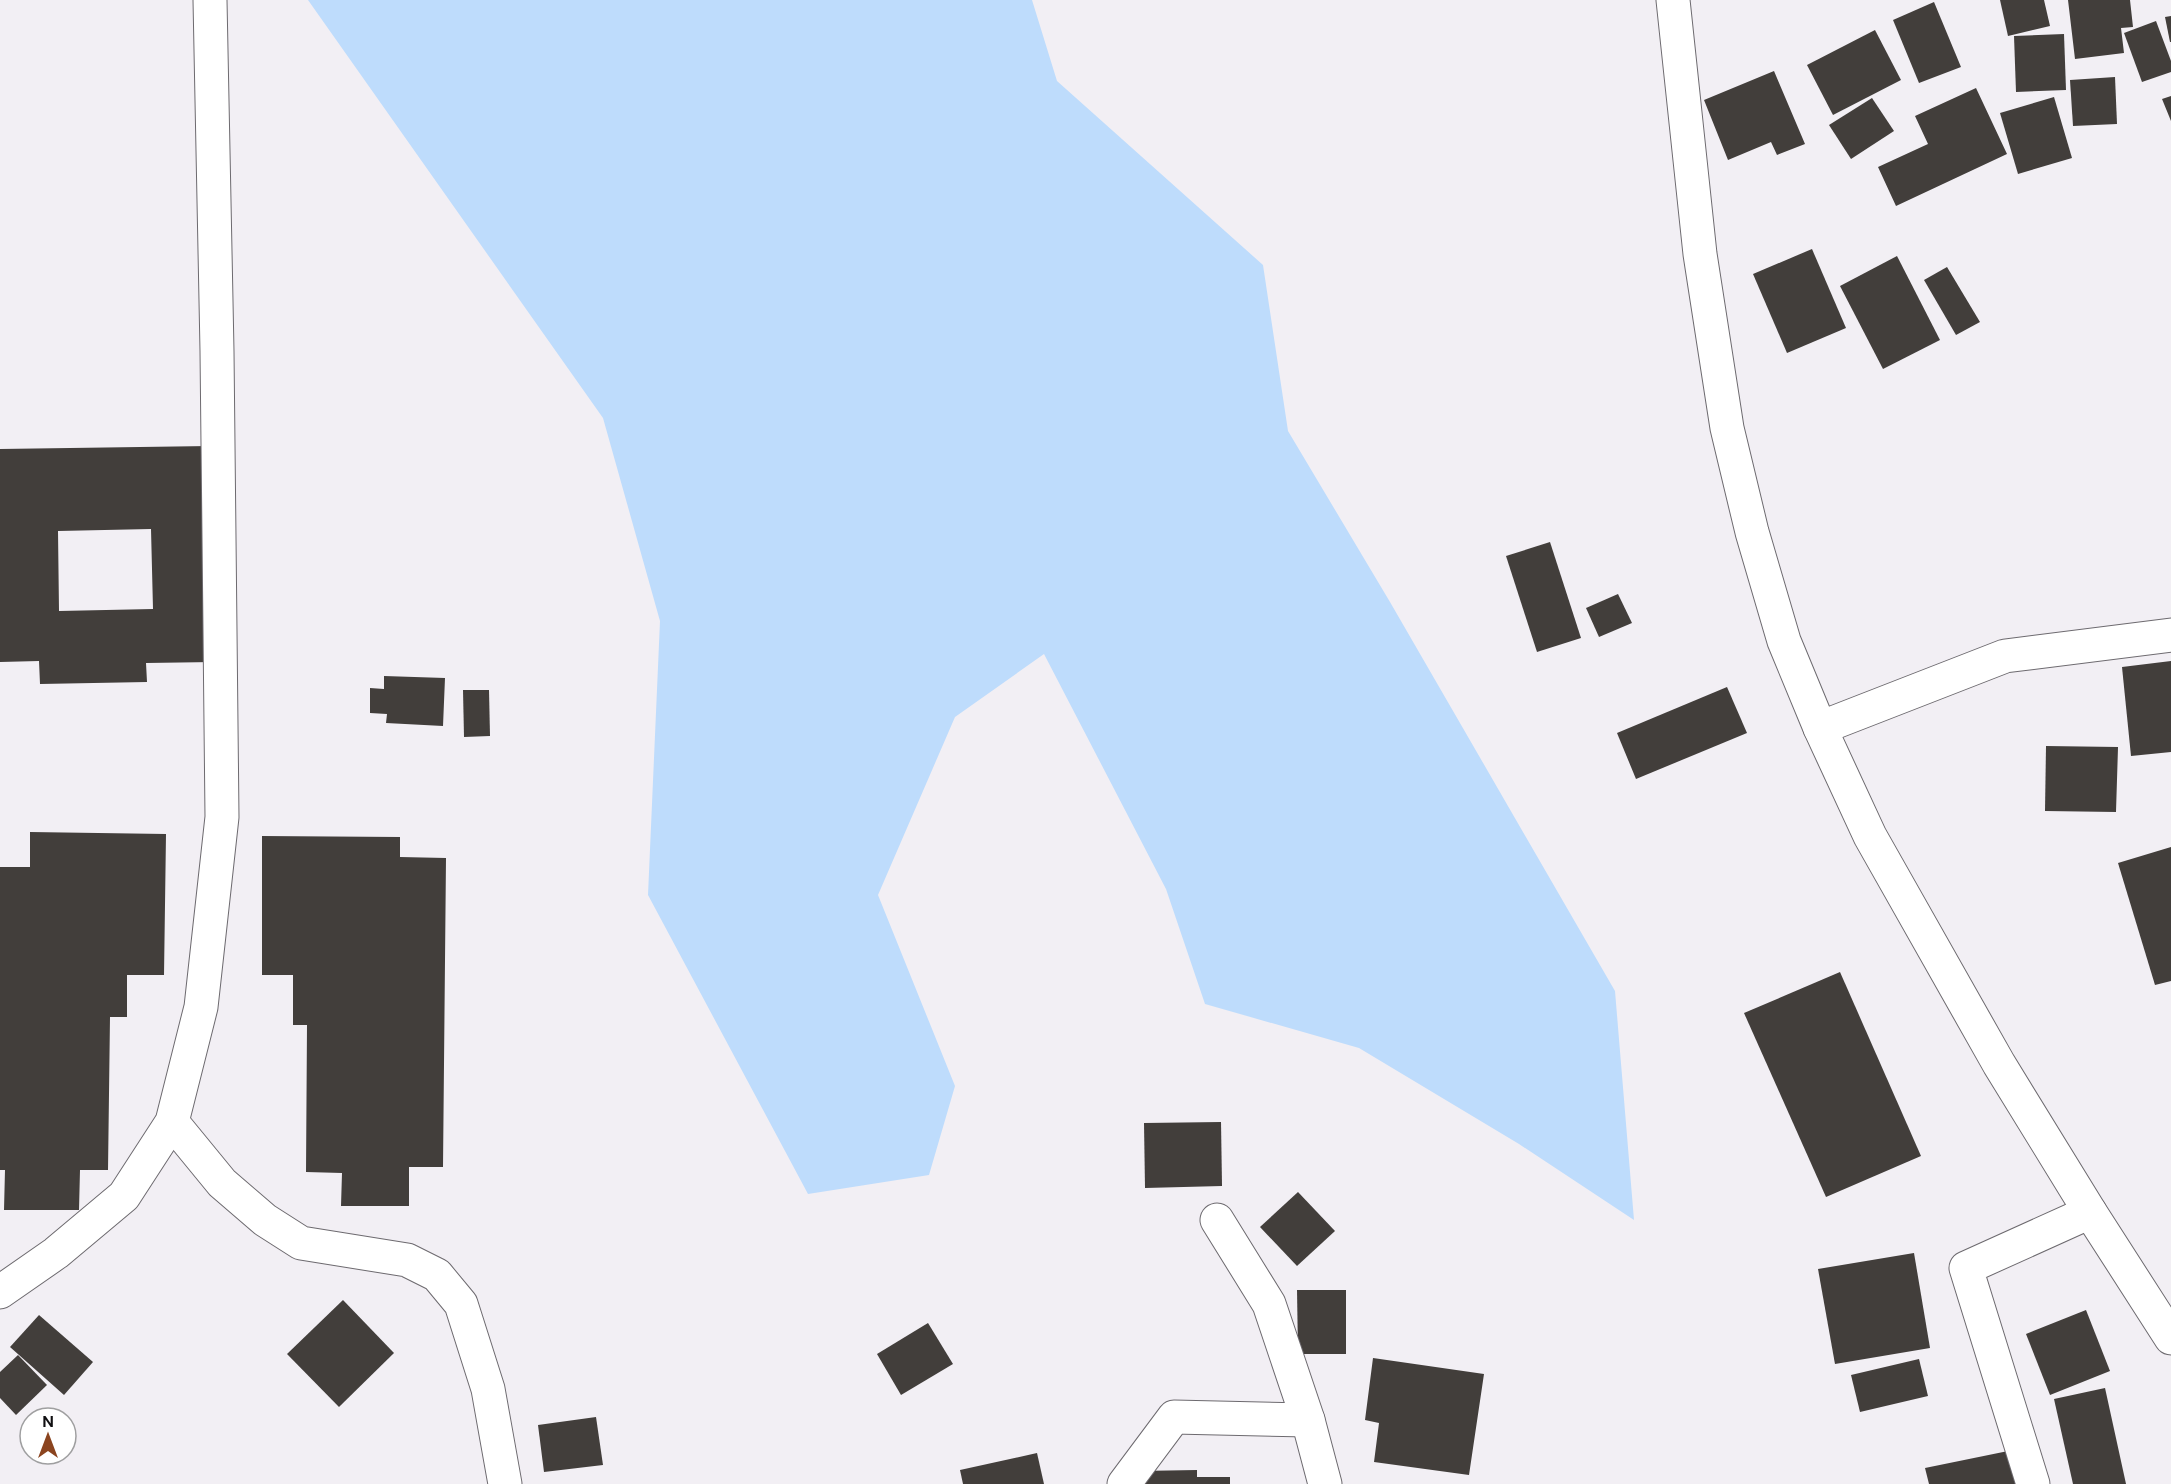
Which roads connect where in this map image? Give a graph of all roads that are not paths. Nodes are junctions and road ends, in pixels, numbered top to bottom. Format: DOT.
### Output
graph roads {
  1 [pos="210,0"];
  2 [pos="1673,0"];
  3 [pos="2171,635"];
  4 [pos="1820,728"];
  5 [pos="172,1122"];
  6 [pos="2090,1212"];
  7 [pos="1217,1220"];
  8 [pos="0,1292"];
  9 [pos="2171,1338"];
  10 [pos="1308,1420"];
  11 [pos="505,1484"];
  12 [pos="1124,1484"];
  13 [pos="1325,1484"];
  14 [pos="2033,1484"];
  1 -- 5 [label="street"];
  2 -- 4 [label="street"];
  3 -- 4 [label="street"];
  4 -- 6 [label="street"];
  5 -- 8 [label="street"];
  5 -- 11 [label="street"];
  6 -- 9 [label="street"];
  6 -- 14 [label="street"];
  7 -- 10 [label="street"];
  10 -- 12 [label="street"];
  10 -- 13 [label="street"];
}
